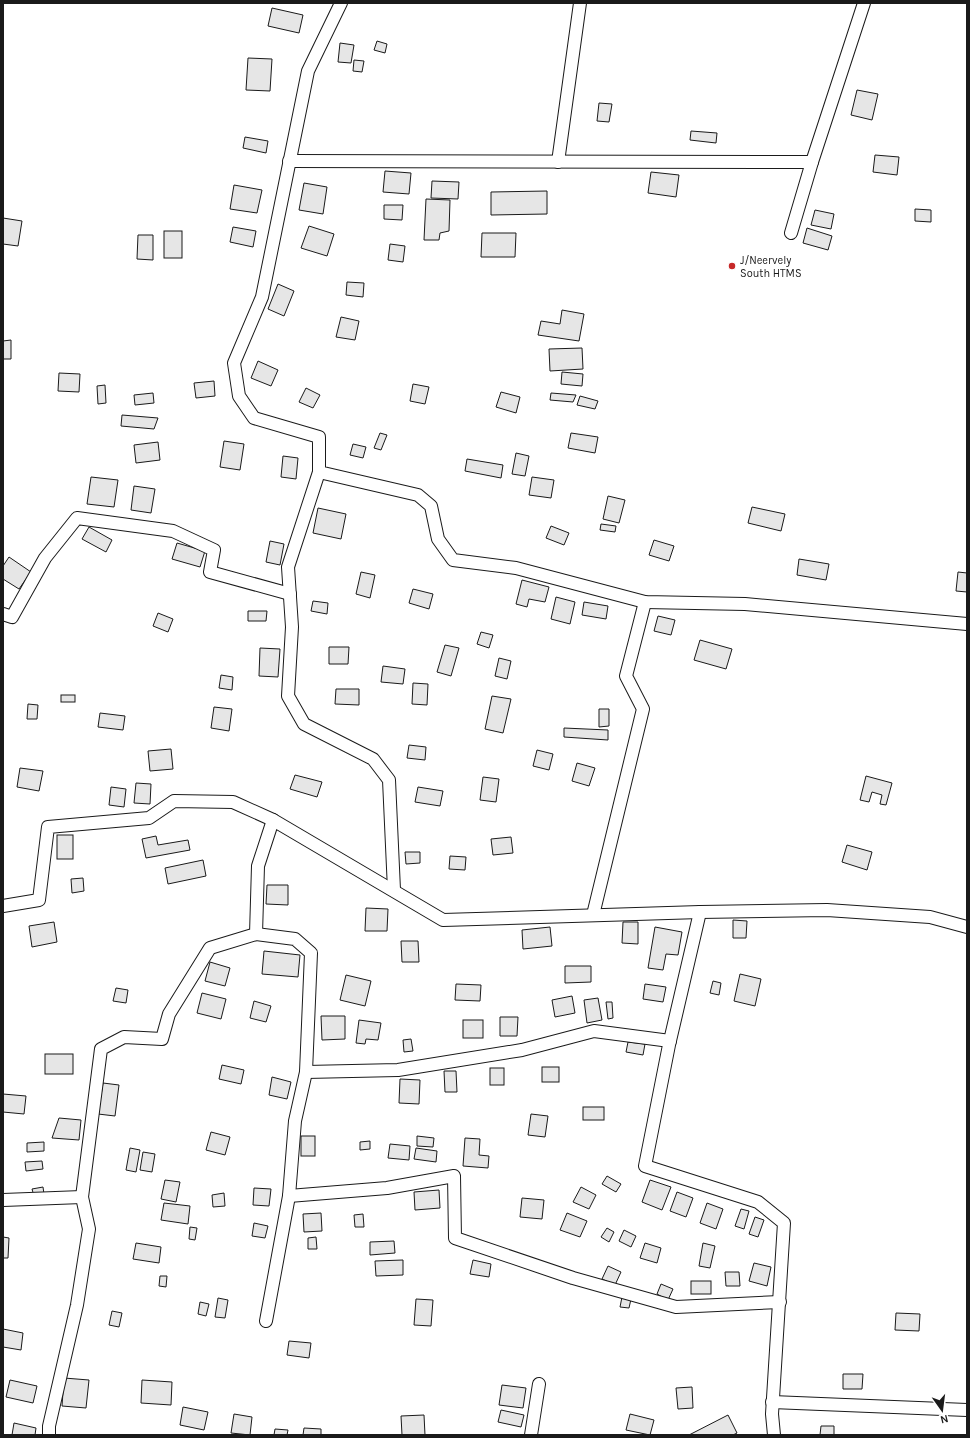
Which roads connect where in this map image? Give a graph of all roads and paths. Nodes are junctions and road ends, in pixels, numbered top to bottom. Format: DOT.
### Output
graph roads {
  1 [pos="342,3"];
  2 [pos="580,3"];
  3 [pos="864,3"];
  4 [pos="289,161"];
  5 [pos="558,162"];
  6 [pos="812,162"];
  7 [pos="791,233"];
  8 [pos="319,472"];
  9 [pos="290,594"];
  10 [pos="645,602"];
  11 [pos="3,614"];
  12 [pos="967,624"];
  13 [pos="273,820"];
  14 [pos="394,890"];
  15 [pos="3,906"];
  16 [pos="700,912"];
  17 [pos="593,915"];
  18 [pos="967,927"];
  19 [pos="256,934"];
  20 [pos="670,1041"];
  21 [pos="306,1072"];
  22 [pos="289,1196"];
  23 [pos="82,1197"];
  24 [pos="3,1200"];
  25 [pos="780,1302"];
  26 [pos="266,1321"];
  27 [pos="539,1384"];
  28 [pos="772,1402"];
  29 [pos="967,1410"];
  30 [pos="49,1435"];
  31 [pos="531,1435"];
  32 [pos="774,1435"];
  1 -- 4 [label="street"];
  2 -- 5 [label="street"];
  3 -- 6 [label="street"];
  4 -- 5 [label="street"];
  4 -- 8 [label="street"];
  5 -- 6 [label="street"];
  6 -- 7 [label="street"];
  8 -- 9 [label="street"];
  8 -- 10 [label="street"];
  9 -- 11 [label="street"];
  9 -- 14 [label="street"];
  10 -- 12 [label="street"];
  10 -- 17 [label="street"];
  13 -- 14 [label="street"];
  13 -- 15 [label="street"];
  13 -- 19 [label="street"];
  14 -- 17 [label="street"];
  16 -- 17 [label="street"];
  16 -- 18 [label="street"];
  16 -- 20 [label="street"];
  19 -- 21 [label="street"];
  19 -- 23 [label="street"];
  20 -- 21 [label="street"];
  20 -- 25 [label="street"];
  21 -- 22 [label="street"];
  22 -- 25 [label="street"];
  22 -- 26 [label="street"];
  23 -- 24 [label="street"];
  23 -- 30 [label="street"];
  25 -- 28 [label="street"];
  27 -- 31 [label="street"];
  28 -- 29 [label="street"];
  28 -- 32 [label="street"];
}
